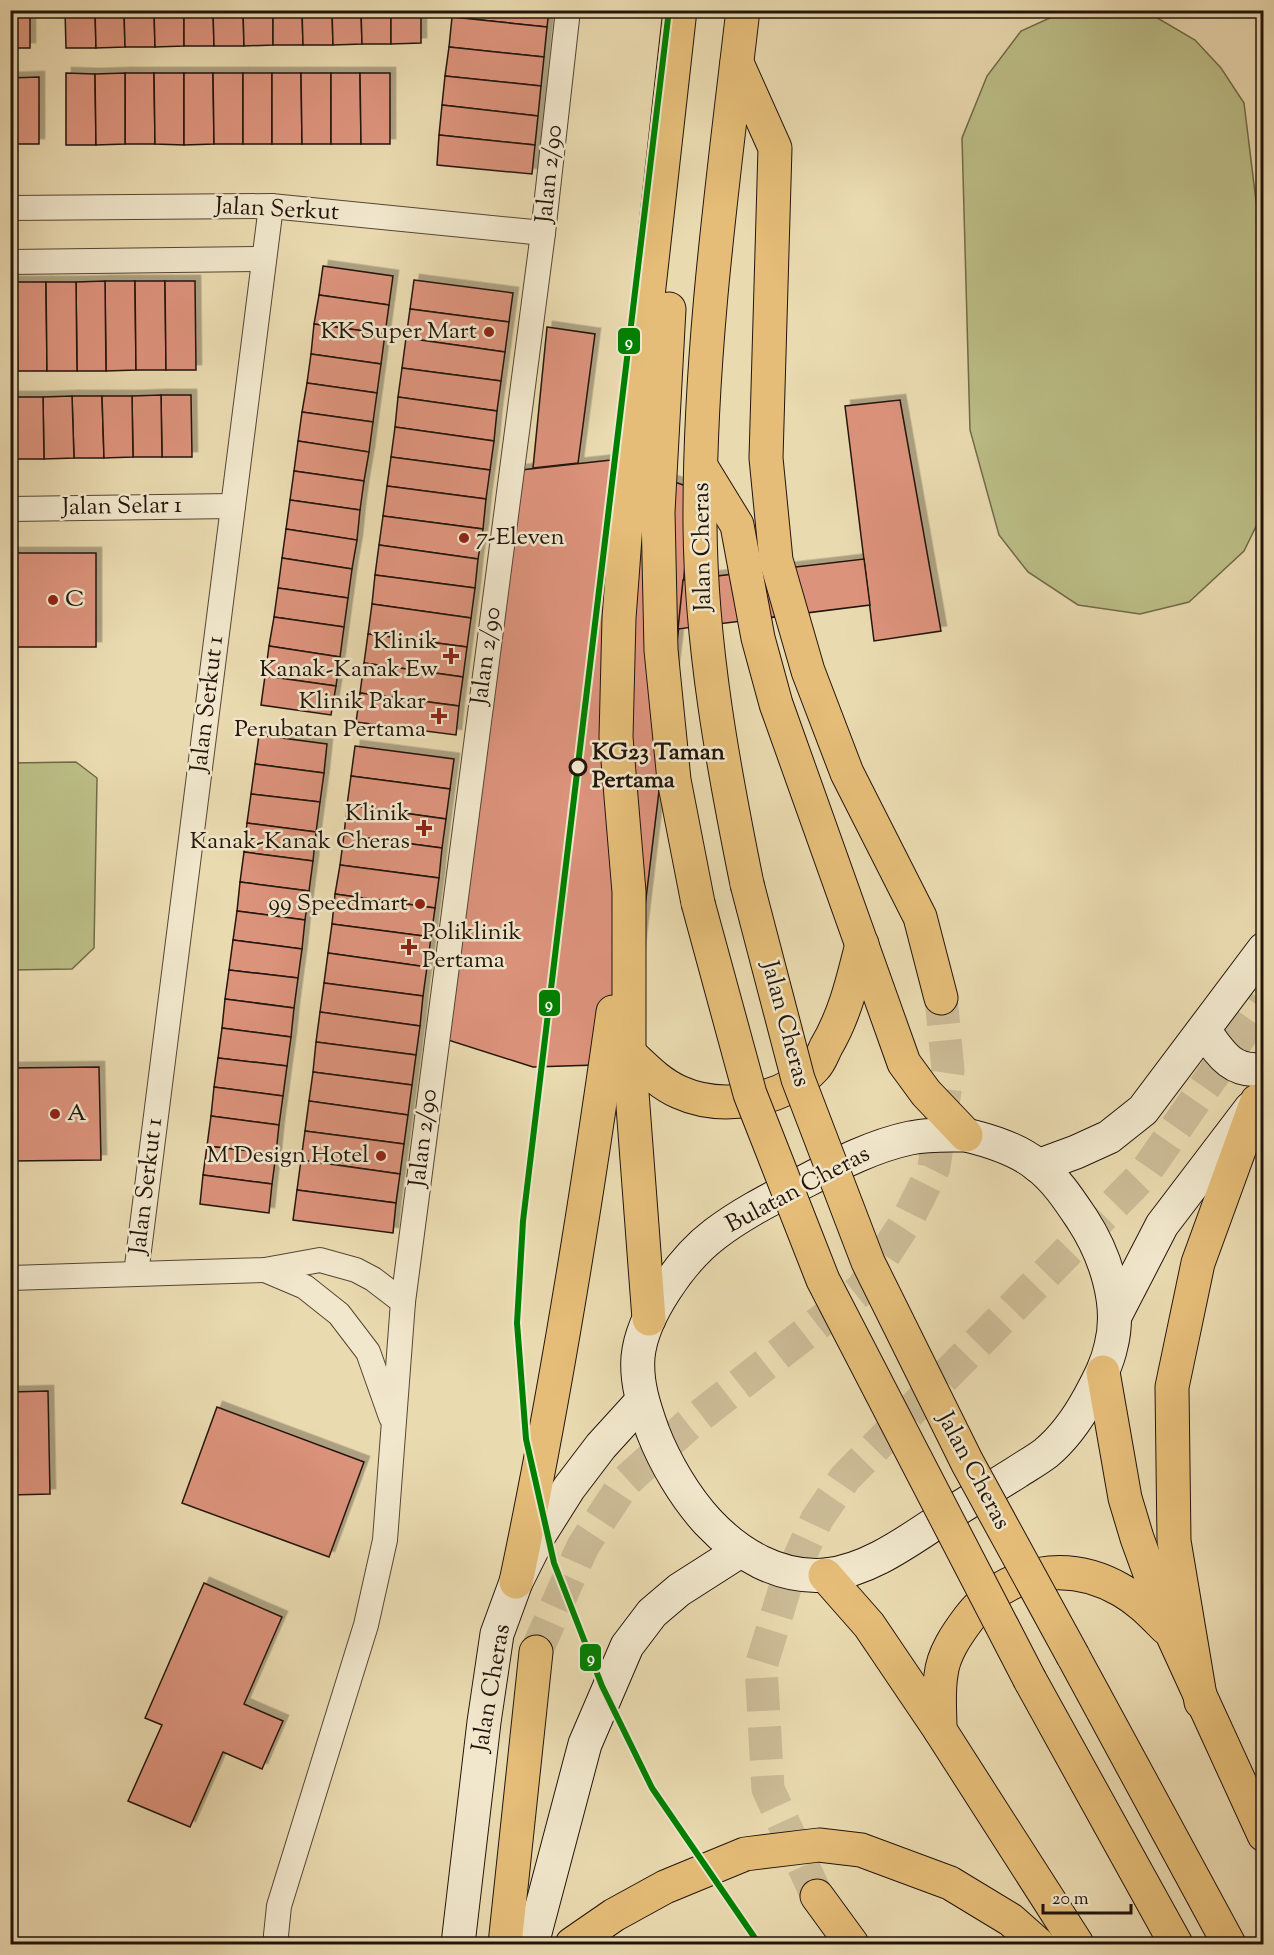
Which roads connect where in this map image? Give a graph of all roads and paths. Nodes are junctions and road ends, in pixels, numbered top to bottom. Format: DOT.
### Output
graph roads {
  1 [pos="568,10"];
  2 [pos="680,10"];
  3 [pos="703,10"];
  4 [pos="743,10"];
  5 [pos="737,63"];
  6 [pos="271,206"];
  7 [pos="10,208"];
  8 [pos="543,233"];
  9 [pos="264,259"];
  10 [pos="10,262"];
  11 [pos="702,468"];
  12 [pos="233,506"];
  13 [pos="10,509"];
  14 [pos="629,892"];
  15 [pos="862,944"];
  16 [pos="1263,950"];
  17 [pos="941,998"];
  18 [pos="1204,1030"];
  19 [pos="629,1053"];
  20 [pos="1263,1069"];
  21 [pos="1260,1096"];
  22 [pos="966,1135"];
  23 [pos="1038,1166"];
  24 [pos="265,1270"];
  25 [pos="136,1274"];
  26 [pos="10,1278"];
  27 [pos="403,1302"];
  28 [pos="1115,1316"];
  29 [pos="649,1319"];
  30 [pos="1103,1372"];
  31 [pos="641,1402"];
  32 [pos="394,1425"];
  33 [pos="740,1551"];
  34 [pos="825,1575"];
  35 [pos="516,1582"];
  36 [pos="1172,1634"];
  37 [pos="536,1652"];
  38 [pos="1201,1702"];
  39 [pos="940,1730"];
  40 [pos="1263,1835"];
  41 [pos="817,1896"];
  42 [pos="456,1941"];
  43 [pos="277,1944"];
  44 [pos="505,1944"];
  45 [pos="532,1944"];
  46 [pos="572,1944"];
  47 [pos="852,1944"];
  48 [pos="1038,1944"];
  49 [pos="1077,1944"];
  50 [pos="1176,1944"];
  51 [pos="1229,1944"];
  1 -- 8 [label="street, Jalan 2/90"];
  2 -- 14 [label="highway"];
  3 -- 50 [label="highway, Jalan Cheras, bridge"];
  4 -- 5 [label="highway, Jalan Cheras"];
  5 -- 11 [label="highway, Jalan Cheras"];
  5 -- 17 [label="highway"];
  6 -- 7 [label="street, Jalan Serkut"];
  6 -- 8 [label="street, Jalan Serkut"];
  6 -- 9 [label="street, Jalan Serkut 1"];
  8 -- 27 [label="street, Jalan 2/90"];
  9 -- 10 [label="street, Jalan Serkut"];
  9 -- 12 [label="street, Jalan Serkut 1"];
  11 -- 15 [label="highway"];
  11 -- 51 [label="highway, Jalan Cheras, bridge"];
  12 -- 13 [label="street, Jalan Selar 1"];
  12 -- 25 [label="street, Jalan Serkut 1"];
  14 -- 19 [label="highway"];
  14 -- 35 [label="highway"];
  15 -- 19 [label="highway"];
  15 -- 22 [label="highway"];
  16 -- 18 [label="main road"];
  18 -- 20 [label="main road"];
  18 -- 23 [label="main road"];
  19 -- 29 [label="highway"];
  21 -- 28 [label="main road"];
  21 -- 38 [label="highway"];
  22 -- 23 [label="main road, Bulatan Cheras"];
  22 -- 29 [label="main road, Bulatan Cheras"];
  23 -- 28 [label="main road, Bulatan Cheras"];
  24 -- 25 [label="street"];
  24 -- 27 [label="street"];
  24 -- 32 [label="street"];
  25 -- 26 [label="street"];
  27 -- 32 [label="street, Jalan 2/90"];
  28 -- 30 [label="main road, Bulatan Cheras"];
  29 -- 31 [label="main road, Bulatan Cheras"];
  30 -- 34 [label="main road, Bulatan Cheras"];
  30 -- 36 [label="highway"];
  31 -- 33 [label="main road, Bulatan Cheras"];
  31 -- 35 [label="main road, Jalan Cheras"];
  32 -- 43 [label="street, Jalan 2/90"];
  33 -- 34 [label="main road, Bulatan Cheras"];
  33 -- 45 [label="main road"];
  34 -- 39 [label="highway"];
  35 -- 42 [label="main road, Jalan Cheras"];
  36 -- 38 [label="highway"];
  36 -- 39 [label="highway"];
  37 -- 44 [label="highway"];
  38 -- 40 [label="highway"];
  39 -- 49 [label="highway"];
  41 -- 47 [label="highway"];
  46 -- 48 [label="highway"];
}
